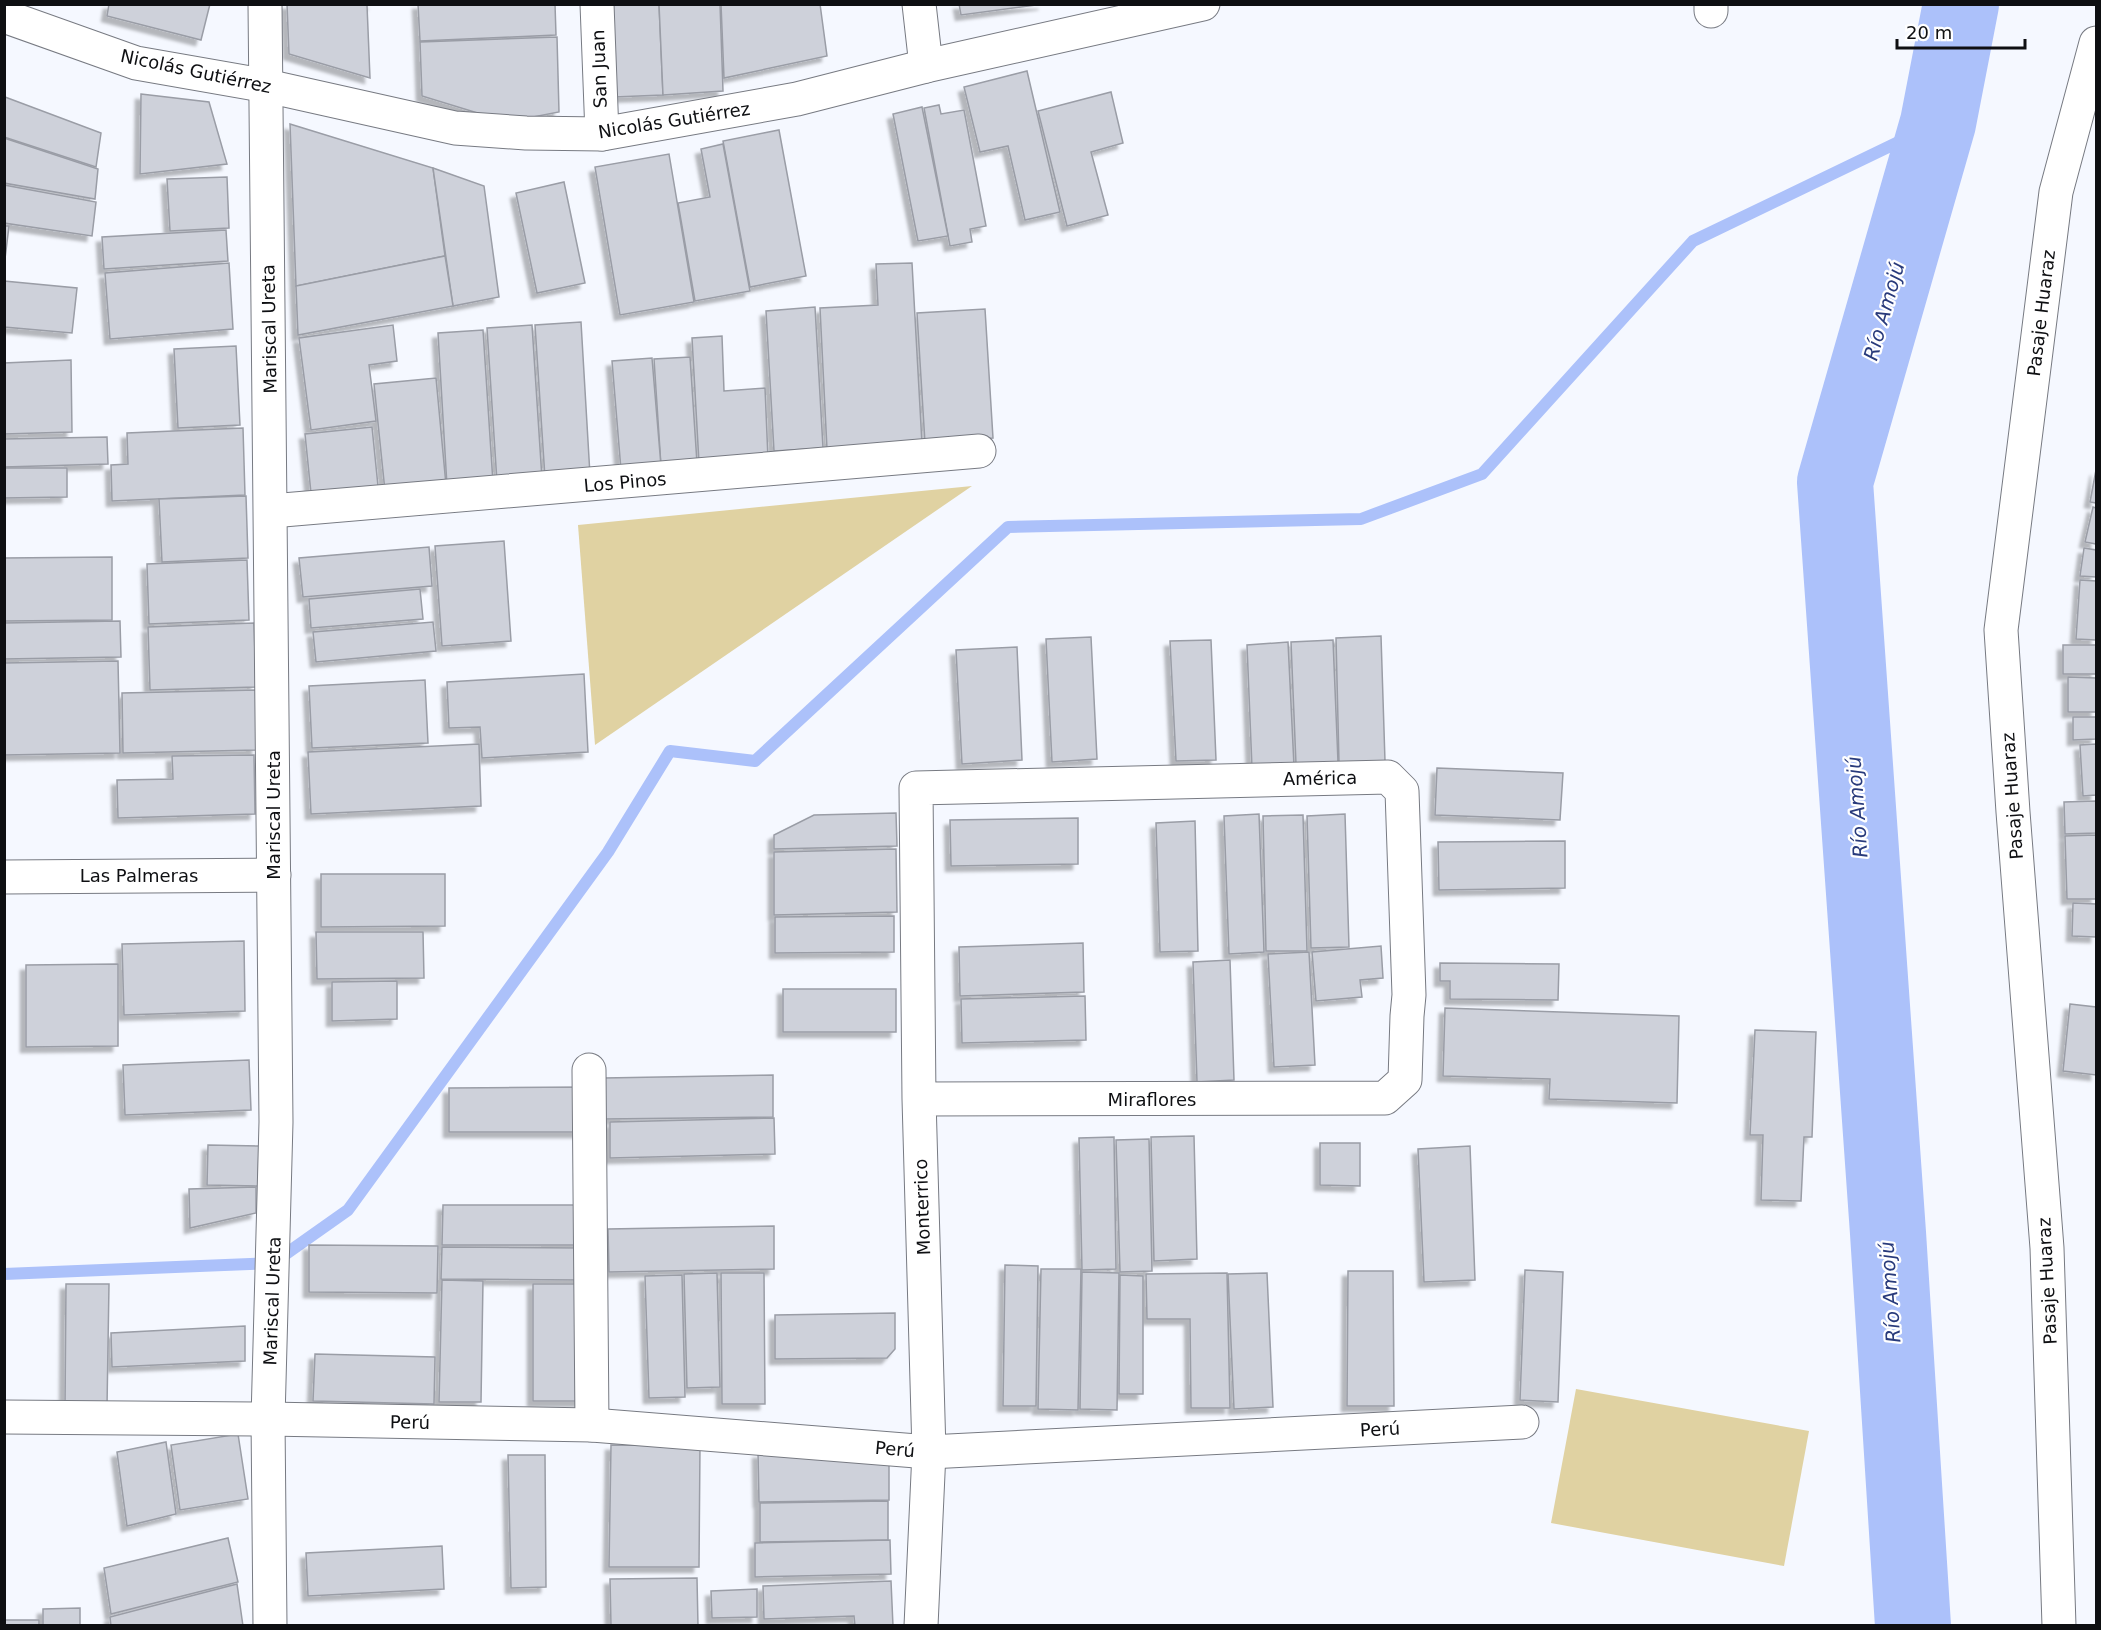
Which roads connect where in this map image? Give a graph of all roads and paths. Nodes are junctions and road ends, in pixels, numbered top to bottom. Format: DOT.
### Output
graph roads {
  1 [pos="265,4"];
  2 [pos="597,4"];
  3 [pos="919,4"];
  4 [pos="1203,4"];
  5 [pos="4,16"];
  6 [pos="2097,43"];
  7 [pos="926,66"];
  8 [pos="267,86"];
  9 [pos="602,134"];
  10 [pos="978,451"];
  11 [pos="271,511"];
  12 [pos="916,788"];
  13 [pos="274,875"];
  14 [pos="4,877"];
  15 [pos="589,1070"];
  16 [pos="1385,1098"];
  17 [pos="919,1100"];
  18 [pos="4,1417"];
  19 [pos="268,1419"];
  20 [pos="1522,1422"];
  21 [pos="592,1425"];
  22 [pos="929,1452"];
  23 [pos="270,1626"];
  24 [pos="921,1626"];
  25 [pos="2060,1626"];
  1 -- 8 [label="street, Mariscal Ureta"];
  2 -- 9 [label="street, San Juan"];
  3 -- 7 [label="street"];
  4 -- 7 [label="street, Nicolás Gutiérrez"];
  5 -- 8 [label="street, Nicolás Gutiérrez"];
  6 -- 25 [label="street, Pasaje Huaraz"];
  7 -- 9 [label="street, Nicolás Gutiérrez"];
  8 -- 9 [label="street, Nicolás Gutiérrez"];
  8 -- 11 [label="street, Mariscal Ureta"];
  10 -- 11 [label="street, Los Pinos"];
  11 -- 13 [label="street, Mariscal Ureta"];
  12 -- 16 [label="street, América"];
  12 -- 17 [label="street, Monterrico"];
  13 -- 14 [label="street, Las Palmeras"];
  13 -- 19 [label="street, Mariscal Ureta"];
  15 -- 21 [label="street"];
  16 -- 17 [label="street, Miraflores"];
  17 -- 22 [label="street, Monterrico"];
  18 -- 19 [label="street, Perú"];
  19 -- 21 [label="street, Perú"];
  19 -- 23 [label="street, Mariscal Ureta"];
  20 -- 22 [label="street, Perú"];
  21 -- 22 [label="street, Perú"];
  22 -- 24 [label="street, Monterrico"];
}
